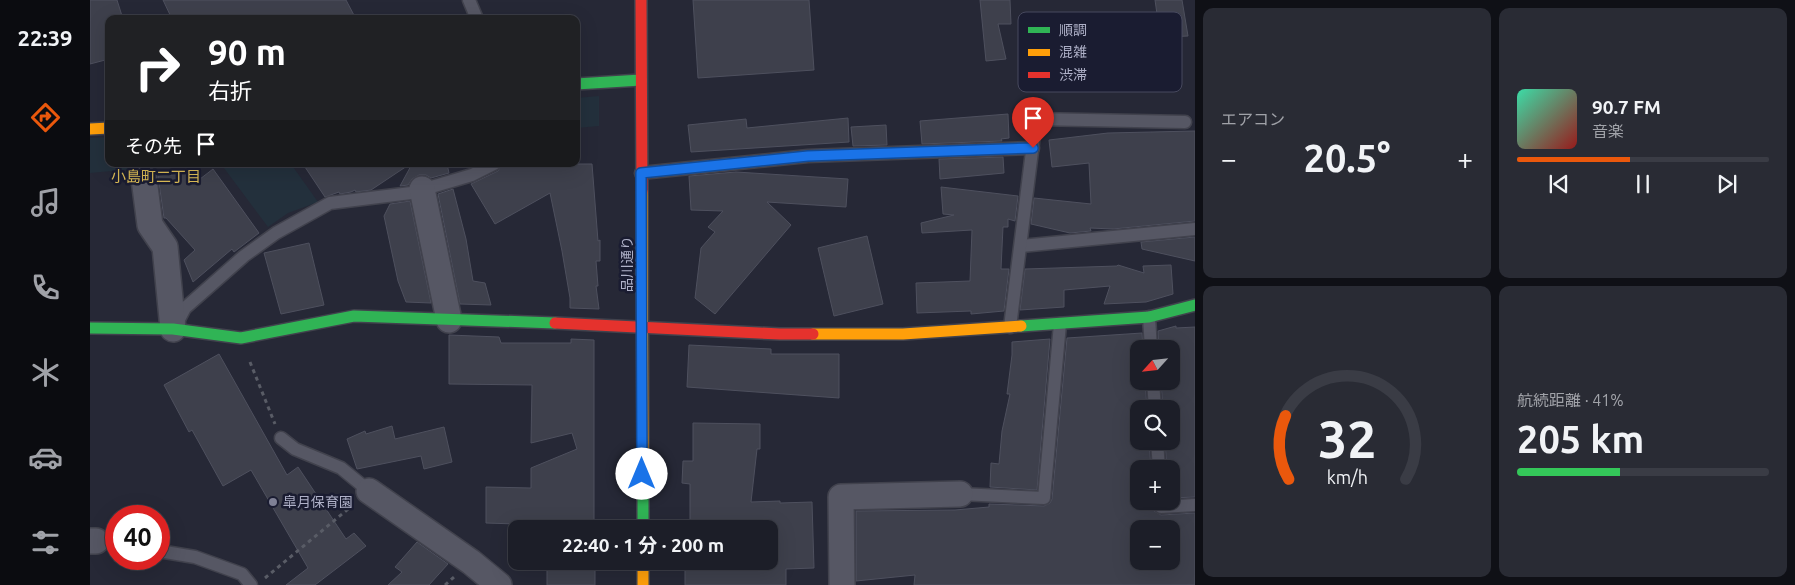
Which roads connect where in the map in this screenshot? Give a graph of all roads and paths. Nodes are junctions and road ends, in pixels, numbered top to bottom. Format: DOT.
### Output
graph roads {
  1 [pos="469,0"];
  2 [pos="641,0"];
  3 [pos="475,15"];
  4 [pos="641,80"];
  5 [pos="580,84"];
  6 [pos="1185,122"];
  7 [pos="105,128"];
  8 [pos="90,130"];
  9 [pos="1033,148"];
  10 [pos="488,167"];
  11 [pos="641,173"];
  12 [pos="144,180"];
  13 [pos="422,189"];
  14 [pos="1195,230"];
  15 [pos="1021,246"];
  16 [pos="1195,305"];
  17 [pos="1149,317"];
  18 [pos="449,320"];
  19 [pos="1060,324"];
  20 [pos="642,327"];
  21 [pos="1010,327"];
  22 [pos="90,328"];
  23 [pos="174,329"];
  24 [pos="241,338"];
  25 [pos="1150,340"];
  26 [pos="281,438"];
  27 [pos="369,491"];
  28 [pos="960,494"];
  29 [pos="1195,505"];
  30 [pos="1180,506"];
  31 [pos="643,520"];
  32 [pos="170,553"];
  33 [pos="643,570"];
  34 [pos="265,579"];
  35 [pos="252,585"];
  36 [pos="499,585"];
  37 [pos="643,585"];
  38 [pos="842,585"];
  1 -- 3 [label="lane"];
  2 -- 4 [label="street, 品川通り"];
  4 -- 5 [label="street"];
  4 -- 11 [label="street, 品川通り"];
  6 -- 9 [label="lane"];
  7 -- 8 [label="street"];
  9 -- 11 [label="lane"];
  9 -- 15 [label="lane"];
  10 -- 13 [label="lane"];
  11 -- 20 [label="street, 品川通り"];
  12 -- 23 [label="street"];
  13 -- 18 [label="street"];
  13 -- 23 [label="lane"];
  14 -- 15 [label="lane"];
  15 -- 21 [label="lane"];
  16 -- 17 [label="street"];
  17 -- 19 [label="street"];
  17 -- 25 [label="lane"];
  18 -- 20 [label="street"];
  18 -- 24 [label="street"];
  19 -- 21 [label="street"];
  19 -- 28 [label="lane"];
  20 -- 21 [label="street"];
  20 -- 31 [label="street, 品川通り"];
  22 -- 23 [label="street"];
  23 -- 24 [label="street"];
  24 -- 26 [label="path"];
  26 -- 27 [label="lane"];
  27 -- 34 [label="path"];
  27 -- 36 [label="street"];
  28 -- 38 [label="street"];
  29 -- 30 [label="lane"];
  32 -- 35 [label="lane"];
  33 -- 37 [label="street"];
}
